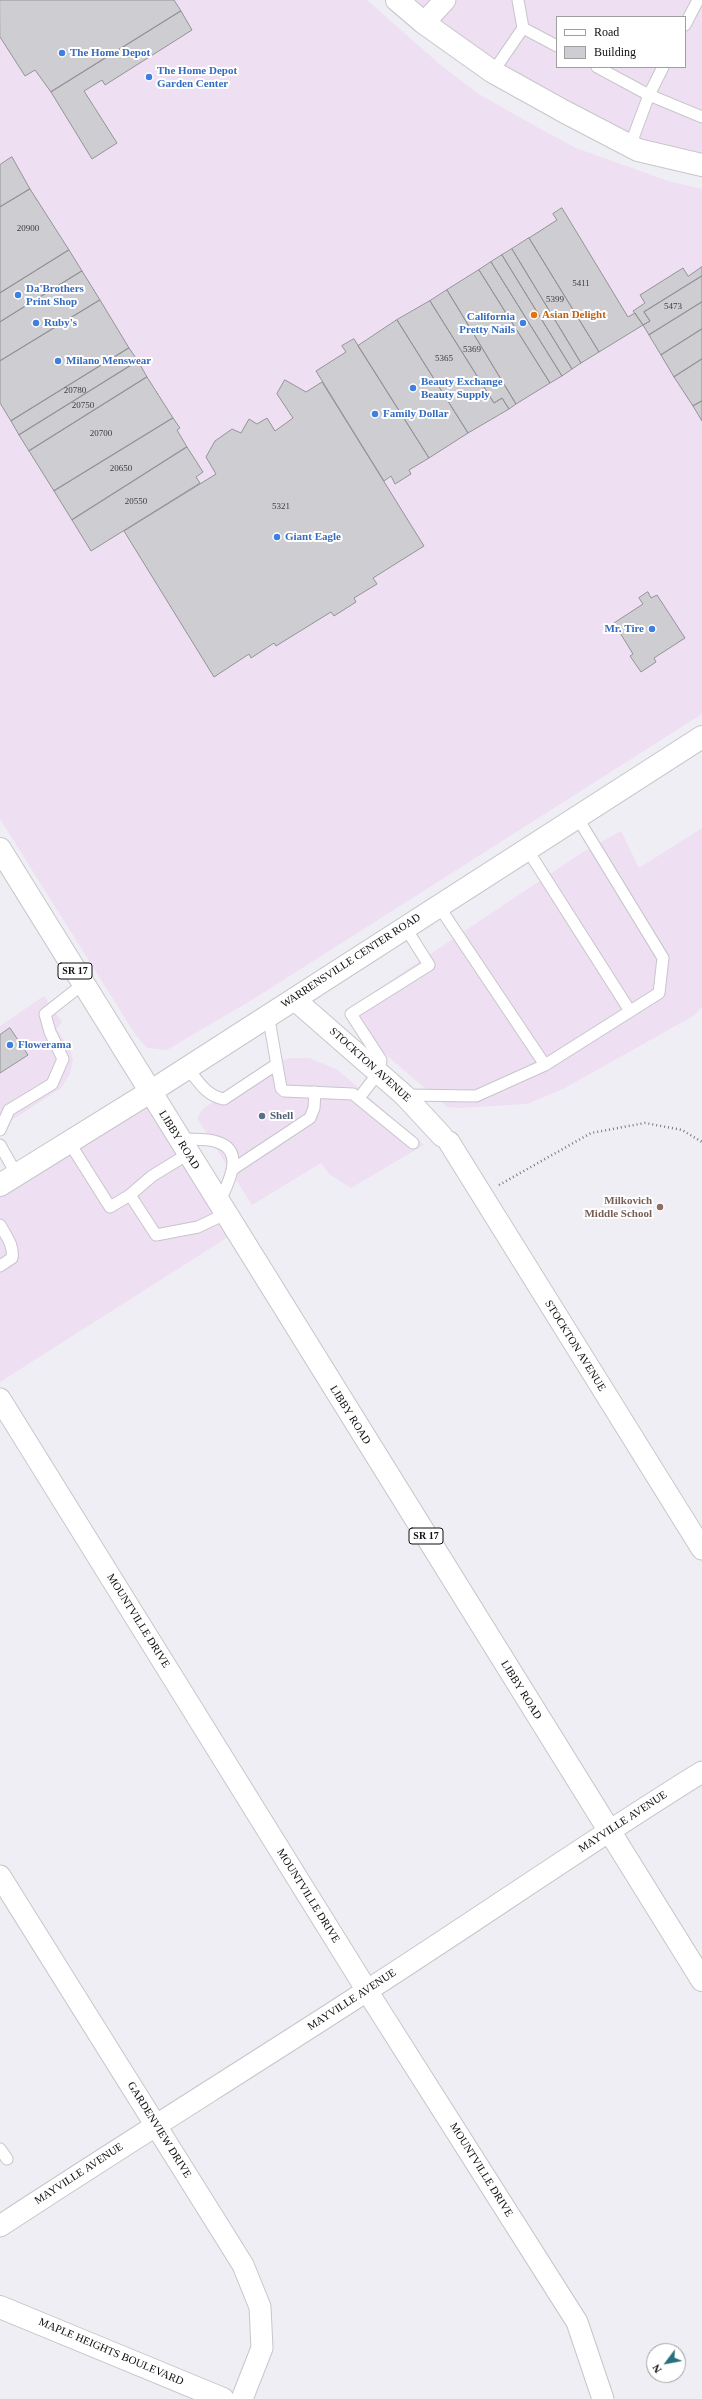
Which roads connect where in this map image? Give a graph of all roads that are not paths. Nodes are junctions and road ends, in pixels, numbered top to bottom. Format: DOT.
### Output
graph roads {
  1 [pos="398,0"];
  2 [pos="445,0"];
  3 [pos="518,0"];
  4 [pos="698,0"];
  5 [pos="686,23"];
  6 [pos="424,24"];
  7 [pos="524,28"];
  8 [pos="556,45"];
  9 [pos="599,68"];
  10 [pos="662,68"];
  11 [pos="493,72"];
  12 [pos="649,95"];
  13 [pos="702,117"];
  14 [pos="630,146"];
  15 [pos="702,165"];
  16 [pos="702,737"];
  17 [pos="577,816"];
  18 [pos="0,849"];
  19 [pos="527,849"];
  20 [pos="438,905"];
  21 [pos="405,927"];
  22 [pos="83,984"];
  23 [pos="294,999"];
  24 [pos="630,1012"];
  25 [pos="268,1014"];
  26 [pos="277,1064"];
  27 [pos="544,1065"];
  28 [pos="187,1067"];
  29 [pos="379,1072"];
  30 [pos="150,1092"];
  31 [pos="315,1092"];
  32 [pos="404,1095"];
  33 [pos="359,1098"];
  34 [pos="0,1130"];
  35 [pos="69,1142"];
  36 [pos="413,1143"];
  37 [pos="0,1145"];
  38 [pos="184,1147"];
  39 [pos="233,1169"];
  40 [pos="8,1180"];
  41 [pos="130,1195"];
  42 [pos="222,1209"];
  43 [pos="0,1226"];
  44 [pos="0,1266"];
  45 [pos="0,1399"];
  46 [pos="702,1549"];
  47 [pos="702,1772"];
  48 [pos="608,1830"];
  49 [pos="0,1876"];
  50 [pos="702,1980"];
  51 [pos="367,1991"];
  52 [pos="155,2124"];
  53 [pos="0,2149"];
  54 [pos="7,2159"];
  55 [pos="0,2226"];
  56 [pos="0,2306"];
  57 [pos="222,2399"];
  58 [pos="242,2399"];
  59 [pos="603,2399"];
  1 -- 6 [label="main road"];
  2 -- 6 [label="street"];
  3 -- 7 [label="lane"];
  4 -- 5 [label="lane"];
  6 -- 11 [label="main road"];
  7 -- 8 [label="lane"];
  7 -- 11 [label="lane"];
  9 -- 12 [label="lane"];
  10 -- 12 [label="lane"];
  11 -- 14 [label="main road"];
  12 -- 13 [label="lane"];
  12 -- 14 [label="lane"];
  14 -- 15 [label="main road"];
  16 -- 17 [label="main road, WARRENSVILLE CENTER ROAD"];
  17 -- 19 [label="main road, WARRENSVILLE CENTER ROAD"];
  17 -- 24 [label="lane"];
  18 -- 22 [label="main road, LIBBY ROAD / SR 17"];
  19 -- 20 [label="main road, WARRENSVILLE CENTER ROAD"];
  19 -- 24 [label="lane"];
  20 -- 21 [label="main road, WARRENSVILLE CENTER ROAD"];
  20 -- 27 [label="lane"];
  21 -- 23 [label="main road, WARRENSVILLE CENTER ROAD"];
  21 -- 29 [label="lane"];
  22 -- 30 [label="main road, LIBBY ROAD / SR 17"];
  22 -- 34 [label="lane"];
  23 -- 25 [label="main road, WARRENSVILLE CENTER ROAD"];
  23 -- 29 [label="street, STOCKTON AVENUE"];
  24 -- 27 [label="lane"];
  25 -- 26 [label="lane"];
  25 -- 28 [label="main road, WARRENSVILLE CENTER ROAD"];
  26 -- 28 [label="lane"];
  26 -- 31 [label="lane"];
  27 -- 32 [label="lane"];
  28 -- 30 [label="main road, WARRENSVILLE CENTER ROAD"];
  29 -- 32 [label="street, STOCKTON AVENUE"];
  29 -- 33 [label="lane"];
  30 -- 35 [label="main road, WARRENSVILLE CENTER ROAD"];
  30 -- 38 [label="main road, LIBBY ROAD / SR 17"];
  31 -- 33 [label="lane"];
  31 -- 39 [label="lane"];
  32 -- 46 [label="street, STOCKTON AVENUE"];
  33 -- 36 [label="lane"];
  35 -- 40 [label="main road, WARRENSVILLE CENTER ROAD"];
  35 -- 41 [label="lane"];
  37 -- 40 [label="lane"];
  38 -- 39 [label="lane"];
  38 -- 41 [label="lane"];
  38 -- 42 [label="main road, LIBBY ROAD / SR 17"];
  39 -- 42 [label="lane"];
  41 -- 42 [label="lane"];
  42 -- 48 [label="main road, LIBBY ROAD / SR 17"];
  43 -- 44 [label="lane"];
  45 -- 51 [label="street, MOUNTVILLE DRIVE"];
  47 -- 48 [label="street, MAYVILLE AVENUE"];
  48 -- 50 [label="main road, LIBBY ROAD / SR 17"];
  48 -- 51 [label="street, MAYVILLE AVENUE"];
  49 -- 52 [label="street, GARDENVIEW DRIVE"];
  51 -- 52 [label="street, MAYVILLE AVENUE"];
  51 -- 59 [label="street, MOUNTVILLE DRIVE"];
  52 -- 55 [label="street, MAYVILLE AVENUE"];
  52 -- 58 [label="street, GARDENVIEW DRIVE"];
  53 -- 54 [label="lane"];
  56 -- 57 [label="main road, MAPLE HEIGHTS BOULEVARD"];
}
